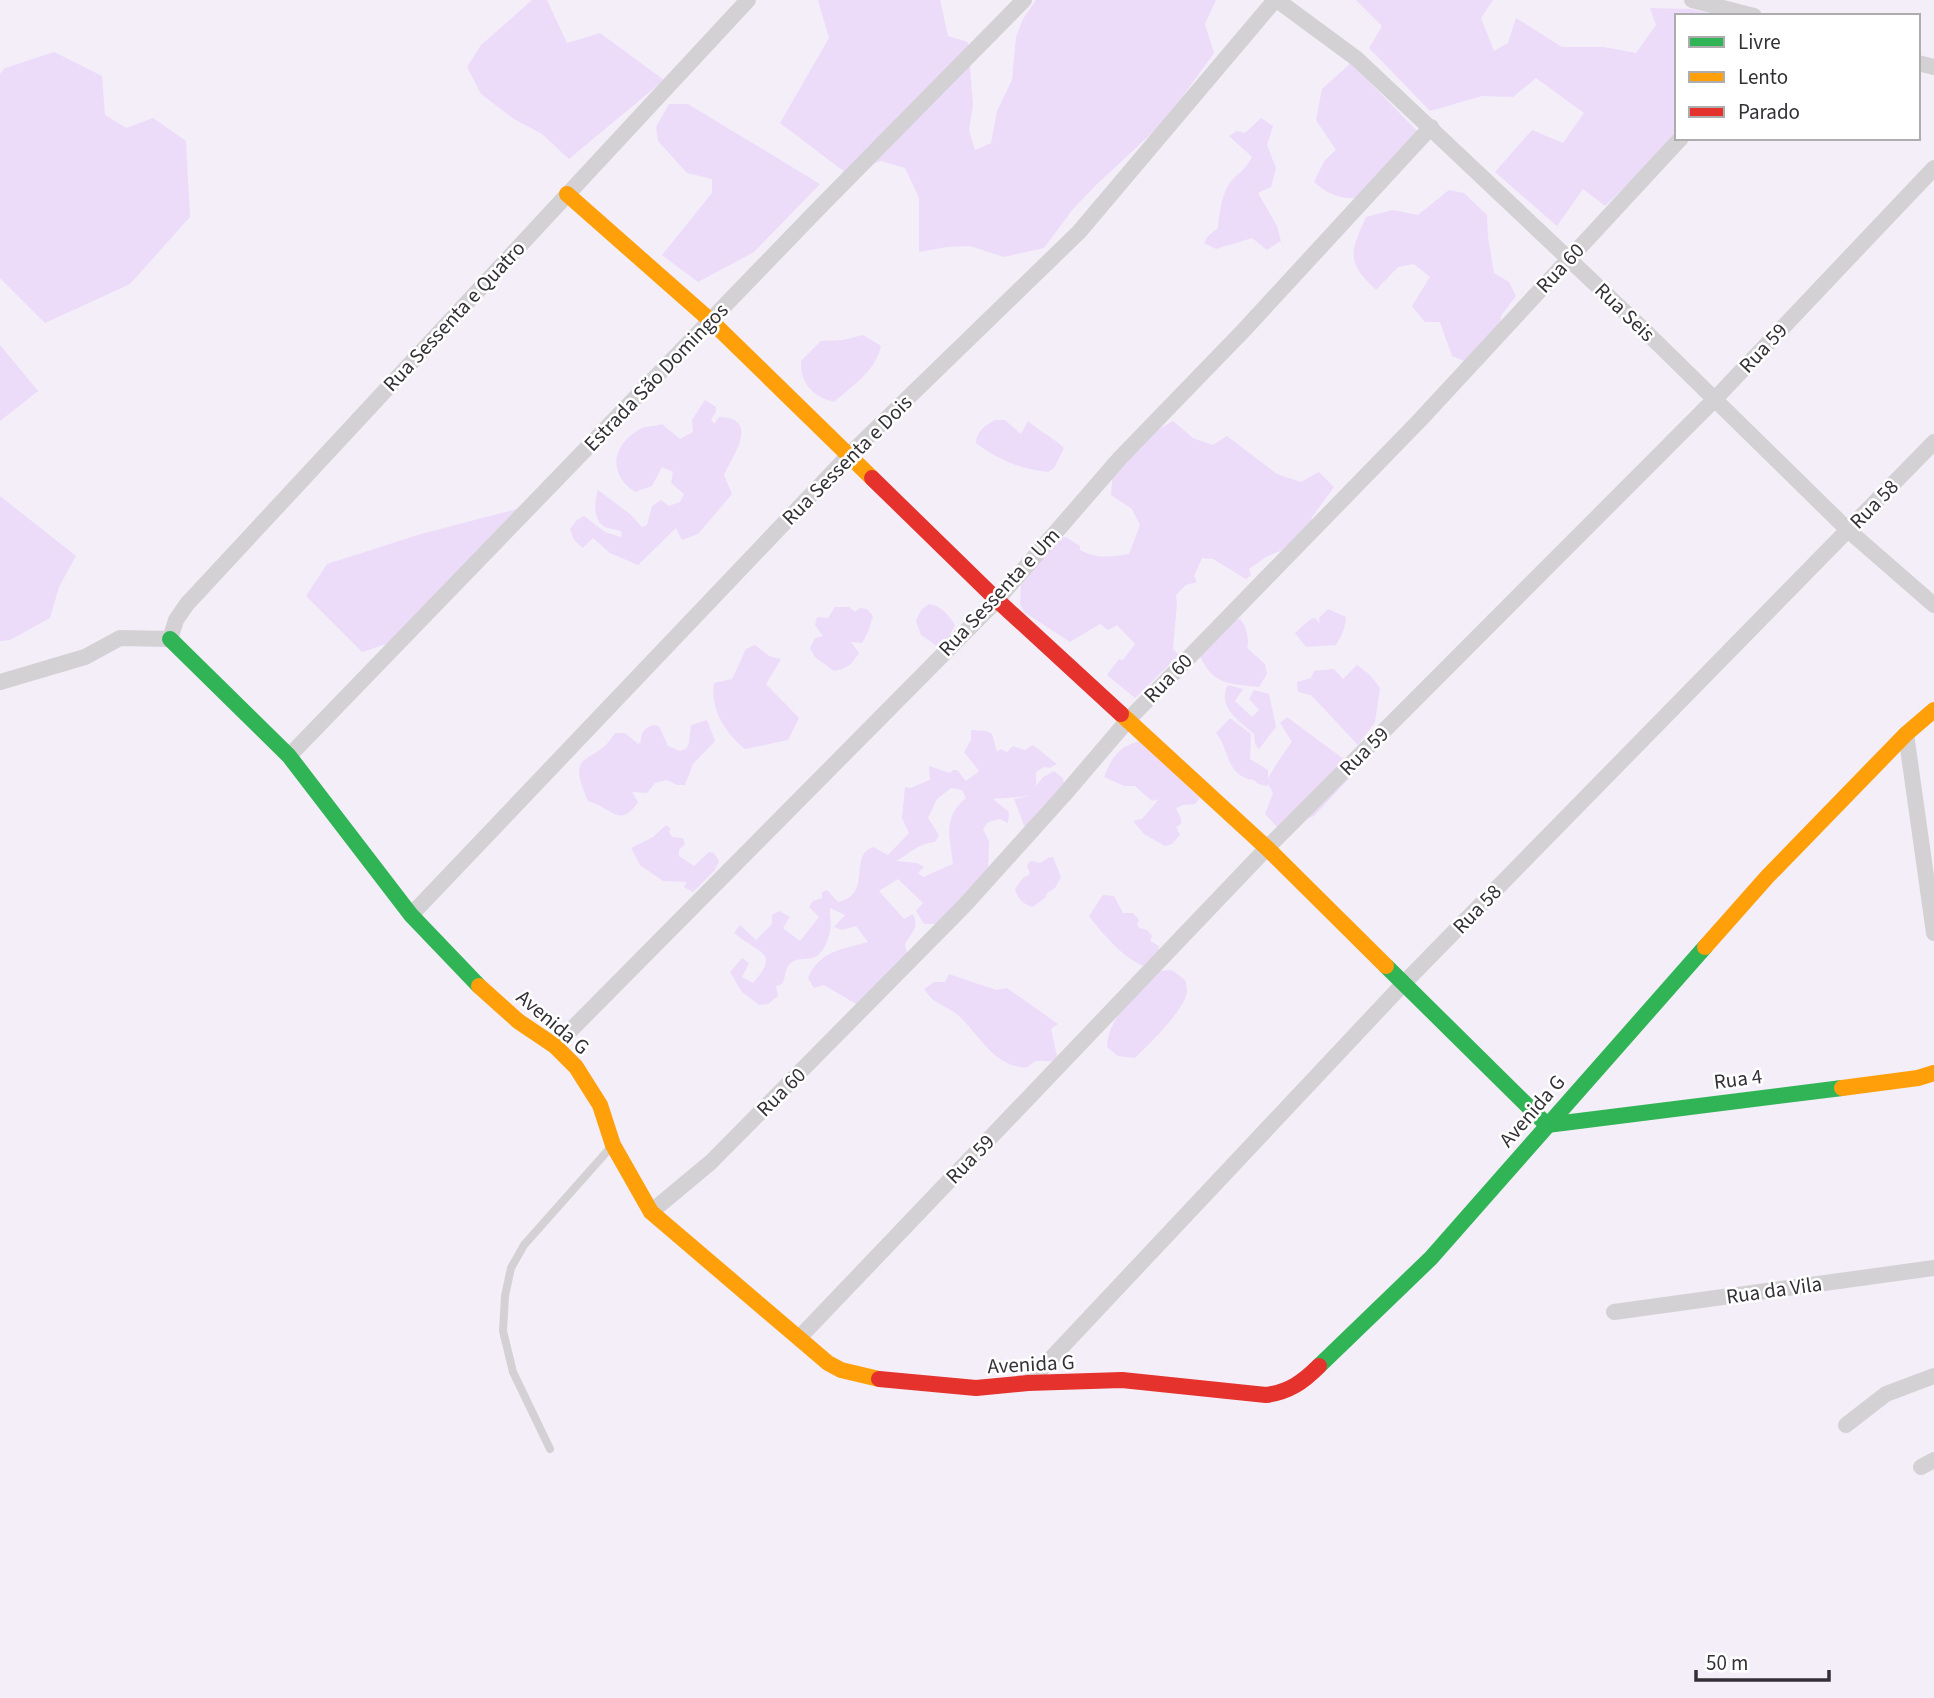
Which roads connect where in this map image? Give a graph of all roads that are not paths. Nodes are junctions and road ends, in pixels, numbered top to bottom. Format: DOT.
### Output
graph roads {
  1 [pos="748,0"];
  2 [pos="1024,0"];
  3 [pos="1276,0"];
  4 [pos="1692,0"];
  5 [pos="1746,14"];
  6 [pos="1431,127"];
  7 [pos="1679,140"];
  8 [pos="1934,168"];
  9 [pos="567,194"];
  10 [pos="1569,259"];
  11 [pos="711,321"];
  12 [pos="1714,400"];
  13 [pos="1934,442"];
  14 [pos="849,455"];
  15 [pos="1849,531"];
  16 [pos="997,600"];
  17 [pos="1934,605"];
  18 [pos="170,639"];
  19 [pos="0,682"];
  20 [pos="1934,710"];
  21 [pos="1128,720"];
  22 [pos="1906,734"];
  23 [pos="289,756"];
  24 [pos="1268,848"];
  25 [pos="1930,872"];
  26 [pos="411,915"];
  27 [pos="1934,933"];
  28 [pos="1405,982"];
  29 [pos="555,1046"];
  30 [pos="1934,1073"];
  31 [pos="1547,1125"];
  32 [pos="613,1145"];
  33 [pos="652,1212"];
  34 [pos="1934,1268"];
  35 [pos="1614,1312"];
  36 [pos="799,1338"];
  37 [pos="1934,1376"];
  38 [pos="1028,1383"];
  39 [pos="1846,1425"];
  40 [pos="550,1449"];
  1 -- 9 [label="street, Rua Sessenta e Quatro"];
  2 -- 11 [label="street, Estrada São Domingos"];
  3 -- 6 [label="street, Rua Seis"];
  3 -- 14 [label="street, Rua Sessenta e Dois"];
  4 -- 5 [label="street"];
  6 -- 10 [label="street, Rua Seis"];
  6 -- 16 [label="street, Rua Sessenta e Um"];
  7 -- 10 [label="street, Rua 60"];
  8 -- 12 [label="street, Rua 59"];
  9 -- 11 [label="street"];
  9 -- 18 [label="street, Rua Sessenta e Quatro"];
  10 -- 12 [label="street, Rua Seis"];
  10 -- 21 [label="street, Rua 60"];
  11 -- 14 [label="street"];
  11 -- 23 [label="street, Estrada São Domingos"];
  12 -- 15 [label="street, Rua Seis"];
  12 -- 24 [label="street, Rua 59"];
  13 -- 15 [label="street, Rua 58"];
  14 -- 16 [label="street"];
  14 -- 26 [label="street, Rua Sessenta e Dois"];
  15 -- 17 [label="street, Rua Seis"];
  15 -- 28 [label="street, Rua 58"];
  16 -- 21 [label="street"];
  16 -- 29 [label="street, Rua Sessenta e Um"];
  18 -- 19 [label="street"];
  18 -- 23 [label="street, Avenida G"];
  20 -- 22 [label="street, Avenida G"];
  21 -- 24 [label="street"];
  21 -- 33 [label="street, Rua 60"];
  22 -- 25 [label="street"];
  22 -- 31 [label="street, Avenida G"];
  23 -- 26 [label="street, Avenida G"];
  24 -- 28 [label="street"];
  24 -- 36 [label="street, Rua 59"];
  25 -- 27 [label="street"];
  26 -- 29 [label="street, Avenida G"];
  28 -- 31 [label="street"];
  28 -- 38 [label="street, Rua 58"];
  29 -- 32 [label="street, Avenida G"];
  30 -- 31 [label="street, Rua 4"];
  31 -- 38 [label="street, Avenida G"];
  32 -- 33 [label="street, Avenida G"];
  32 -- 40 [label="lane"];
  33 -- 36 [label="street, Avenida G"];
  34 -- 35 [label="street, Rua da Vila"];
  36 -- 38 [label="street, Avenida G"];
  37 -- 39 [label="street"];
}
